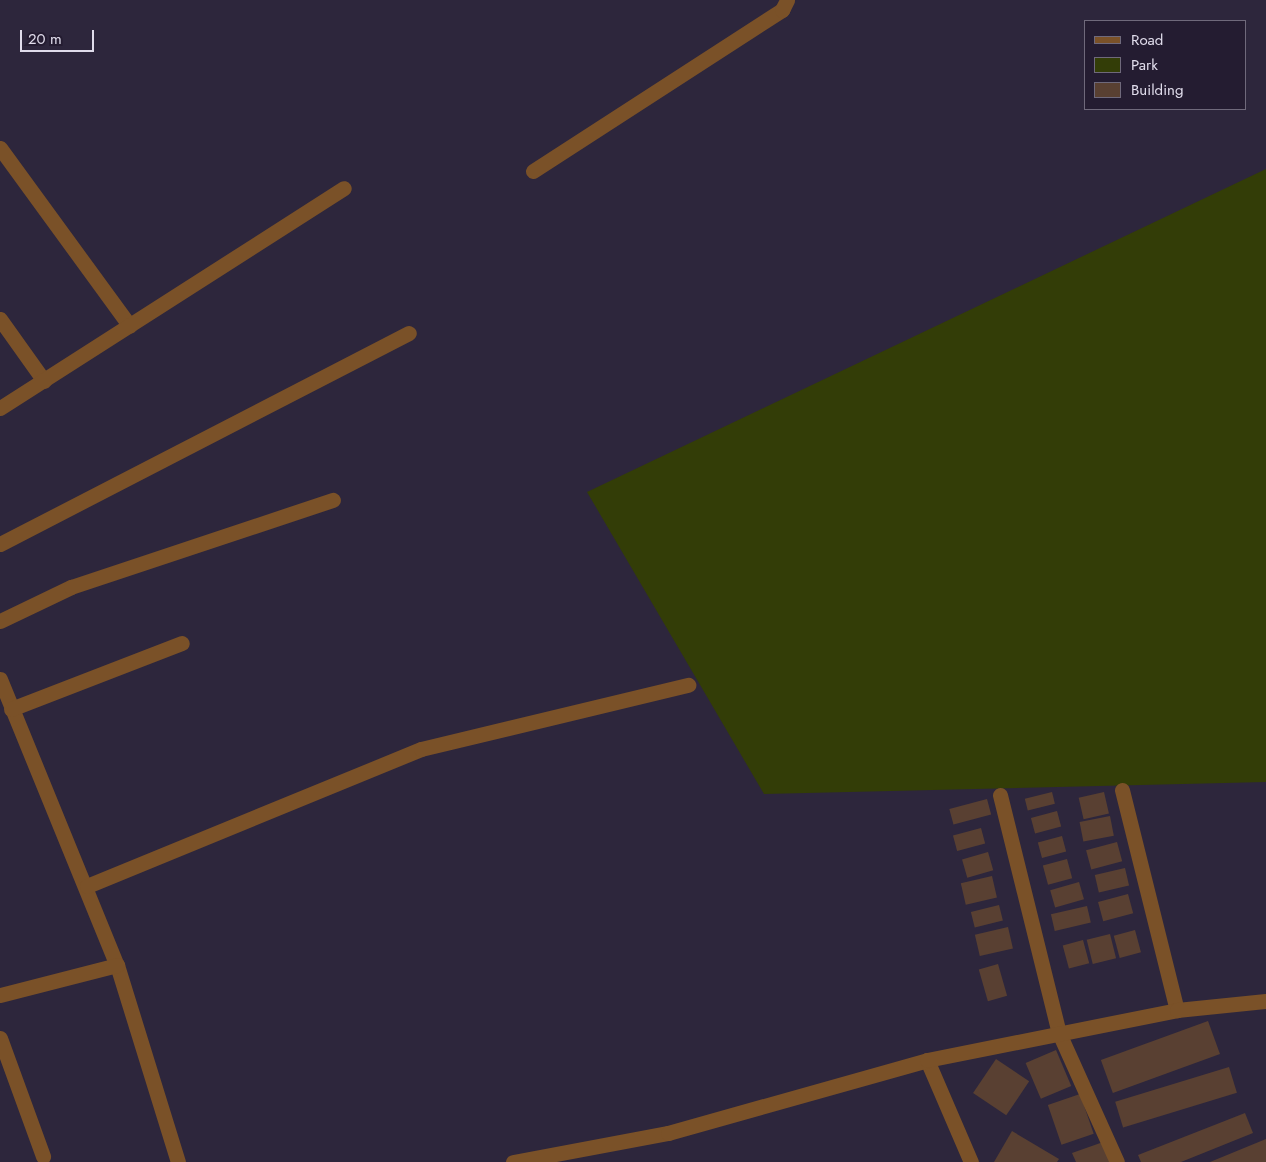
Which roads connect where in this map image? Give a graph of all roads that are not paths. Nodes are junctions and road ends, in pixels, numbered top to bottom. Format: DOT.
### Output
graph roads {
  1 [pos="787,0"];
  2 [pos="0,148"];
  3 [pos="534,171"];
  4 [pos="344,188"];
  5 [pos="0,319"];
  6 [pos="130,326"];
  7 [pos="409,333"];
  8 [pos="44,380"];
  9 [pos="0,408"];
  10 [pos="333,500"];
  11 [pos="0,544"];
  12 [pos="0,621"];
  13 [pos="182,643"];
  14 [pos="0,679"];
  15 [pos="688,684"];
  16 [pos="11,708"];
  17 [pos="1122,790"];
  18 [pos="1000,795"];
  19 [pos="87,886"];
  20 [pos="117,965"];
  21 [pos="0,995"];
  22 [pos="1266,1001"];
  23 [pos="1177,1010"];
  24 [pos="1059,1033"];
  25 [pos="0,1038"];
  26 [pos="927,1060"];
  27 [pos="43,1156"];
  28 [pos="178,1162"];
  29 [pos="513,1162"];
  30 [pos="971,1162"];
  31 [pos="1118,1162"];
  1 -- 3 [label="street"];
  2 -- 6 [label="street"];
  4 -- 6 [label="street"];
  5 -- 8 [label="street"];
  6 -- 8 [label="street"];
  7 -- 11 [label="street"];
  8 -- 9 [label="street"];
  10 -- 12 [label="street"];
  13 -- 16 [label="street"];
  14 -- 16 [label="street"];
  15 -- 19 [label="street"];
  16 -- 19 [label="street"];
  17 -- 23 [label="street"];
  18 -- 24 [label="street"];
  19 -- 20 [label="street"];
  20 -- 21 [label="street"];
  20 -- 28 [label="street"];
  22 -- 23 [label="street"];
  23 -- 24 [label="street"];
  24 -- 26 [label="street"];
  24 -- 31 [label="street"];
  25 -- 27 [label="street"];
  26 -- 29 [label="street"];
  26 -- 30 [label="street"];
}
